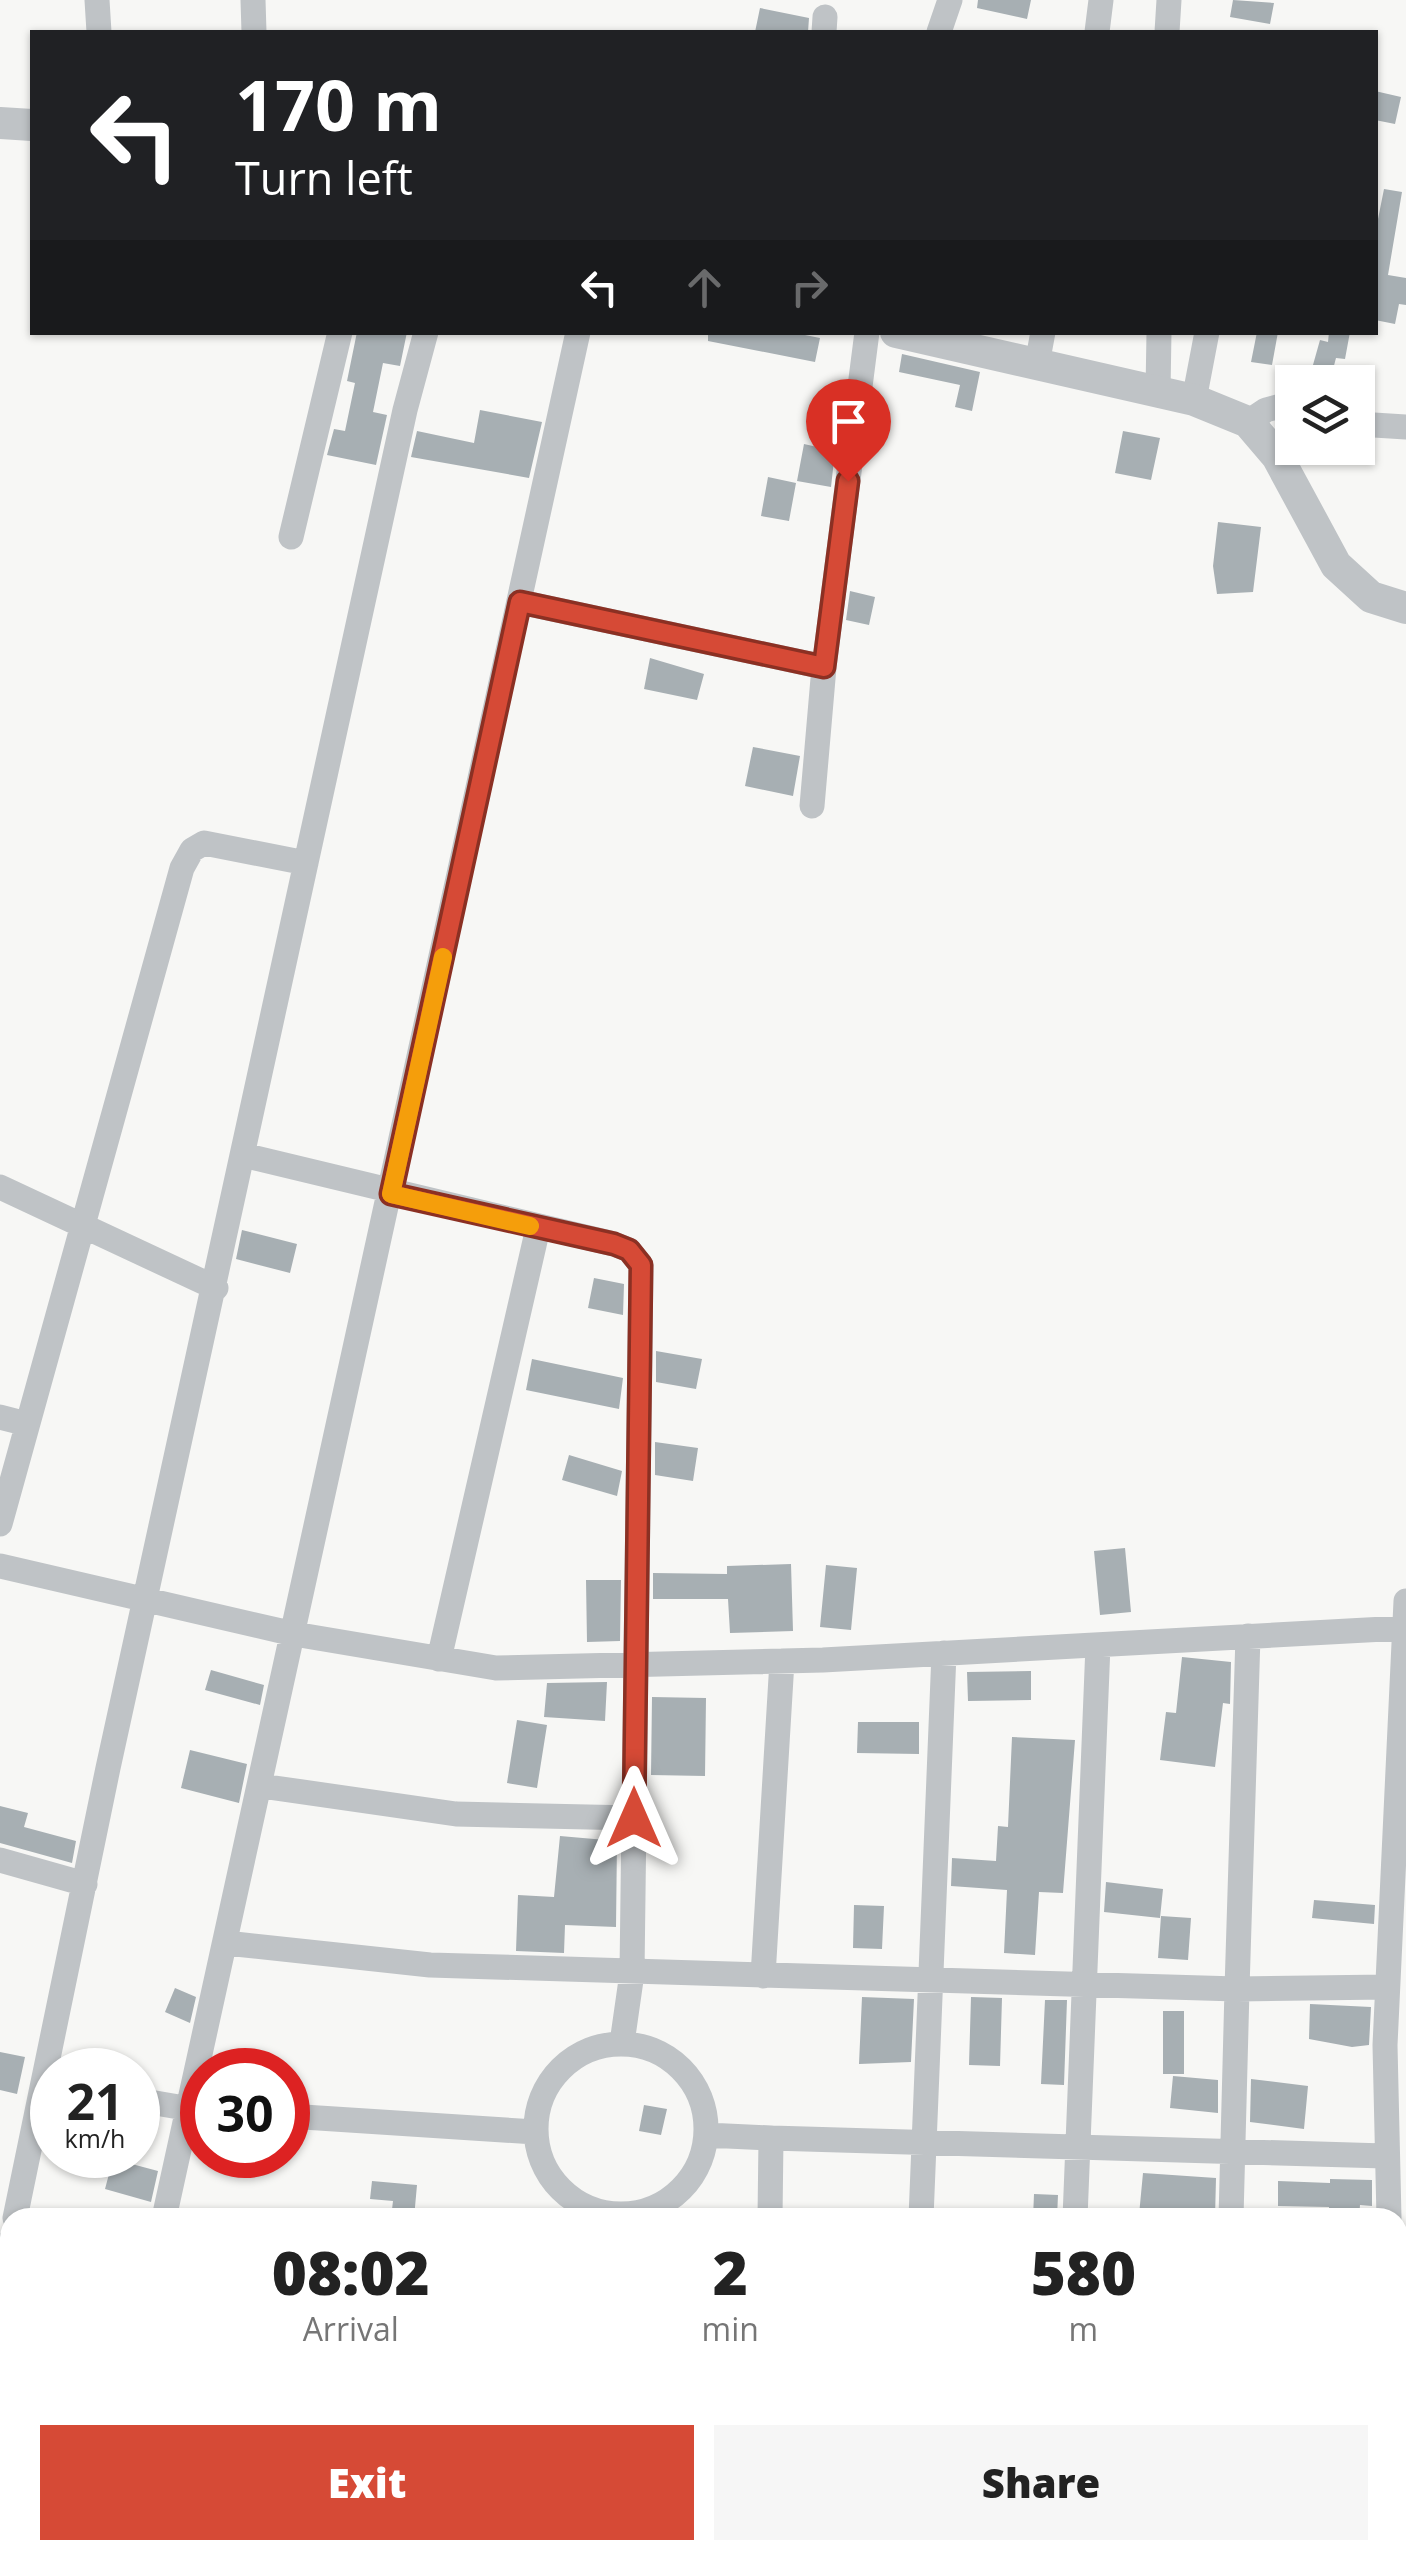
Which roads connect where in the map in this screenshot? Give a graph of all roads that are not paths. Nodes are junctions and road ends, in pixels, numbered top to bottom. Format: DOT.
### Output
graph roads {
  1 [pos="97,0"];
  2 [pos="253,0"];
  3 [pos="950,0"];
  4 [pos="1101,0"];
  5 [pos="1168,0"];
  6 [pos="99,30"];
  7 [pos="254,30"];
  8 [pos="940,30"];
  9 [pos="1097,30"];
  10 [pos="1167,30"];
  11 [pos="0,123"];
  12 [pos="30,124"];
  13 [pos="339,335"];
  14 [pos="425,335"];
  15 [pos="577,335"];
  16 [pos="867,335"];
  17 [pos="922,335"];
  18 [pos="1159,335"];
  19 [pos="1206,335"];
  20 [pos="982,342"];
  21 [pos="1040,348"];
  22 [pos="1158,391"];
  23 [pos="1194,400"];
  24 [pos="1275,408"];
  25 [pos="1248,422"];
  26 [pos="1405,423"];
  27 [pos="1375,424"];
  28 [pos="292,537"];
  29 [pos="520,602"];
  30 [pos="1406,608"];
  31 [pos="824,667"];
  32 [pos="812,806"];
  33 [pos="306,863"];
  34 [pos="243,1155"];
  35 [pos="0,1187"];
  36 [pos="391,1194"];
  37 [pos="81,1222"];
  38 [pos="538,1228"];
  39 [pos="216,1288"];
  40 [pos="0,1417"];
  41 [pos="27,1424"];
  42 [pos="0,1524"];
  43 [pos="0,1566"];
  44 [pos="145,1599"];
  45 [pos="1406,1601"];
  46 [pos="1404,1628"];
  47 [pos="294,1634"];
  48 [pos="1248,1636"];
  49 [pos="1098,1644"];
  50 [pos="944,1653"];
  51 [pos="439,1658"];
  52 [pos="782,1661"];
  53 [pos="636,1665"];
  54 [pos="261,1786"];
  55 [pos="634,1818"];
  56 [pos="0,1860"];
  57 [pos="85,1884"];
  58 [pos="226,1943"];
  59 [pos="632,1973"];
  60 [pos="763,1976"];
  61 [pos="930,1981"];
  62 [pos="1082,1985"];
  63 [pos="1388,1986"];
  64 [pos="1236,1989"];
  65 [pos="1396,2034"];
  66 [pos="622,2043"];
  67 [pos="54,2048"];
  68 [pos="207,2048"];
  69 [pos="310,2117"];
  70 [pos="535,2132"];
  71 [pos="706,2136"];
  72 [pos="772,2138"];
  73 [pos="923,2142"];
  74 [pos="1077,2148"];
  75 [pos="1234,2152"];
  76 [pos="1385,2156"];
  77 [pos="30,2158"];
  78 [pos="180,2164"];
  79 [pos="18,2208"];
  80 [pos="167,2208"];
  81 [pos="594,2208"];
  82 [pos="648,2208"];
  83 [pos="770,2208"];
  84 [pos="921,2208"];
  85 [pos="1076,2208"];
  86 [pos="1231,2208"];
  87 [pos="1388,2208"];
  1 -- 6 [label="street"];
  2 -- 7 [label="street"];
  3 -- 8 [label="street"];
  4 -- 9 [label="street"];
  5 -- 10 [label="street"];
  11 -- 12 [label="street"];
  13 -- 28 [label="street"];
  14 -- 33 [label="street"];
  15 -- 29 [label="street"];
  16 -- 31 [label="street"];
  17 -- 20 [label="street"];
  18 -- 22 [label="street"];
  19 -- 23 [label="street"];
  20 -- 21 [label="street"];
  21 -- 22 [label="street"];
  22 -- 23 [label="street"];
  23 -- 25 [label="street"];
  24 -- 25 [label="street"];
  25 -- 30 [label="street"];
  26 -- 27 [label="street"];
  29 -- 31 [label="street"];
  29 -- 36 [label="street"];
  31 -- 32 [label="street"];
  33 -- 34 [label="street"];
  33 -- 37 [label="street"];
  34 -- 36 [label="street"];
  34 -- 39 [label="street"];
  35 -- 37 [label="street"];
  36 -- 38 [label="street"];
  36 -- 47 [label="street"];
  37 -- 39 [label="street"];
  37 -- 41 [label="street"];
  38 -- 51 [label="street"];
  38 -- 53 [label="street"];
  39 -- 44 [label="street"];
  40 -- 41 [label="street"];
  41 -- 42 [label="street"];
  43 -- 44 [label="street"];
  44 -- 47 [label="street"];
  44 -- 57 [label="street"];
  45 -- 46 [label="street"];
  46 -- 48 [label="street"];
  46 -- 63 [label="street"];
  47 -- 51 [label="street"];
  47 -- 54 [label="street"];
  48 -- 49 [label="street"];
  48 -- 64 [label="street"];
  49 -- 50 [label="street"];
  49 -- 62 [label="street"];
  50 -- 52 [label="street"];
  50 -- 61 [label="street"];
  51 -- 53 [label="street"];
  52 -- 53 [label="street"];
  52 -- 60 [label="street"];
  53 -- 55 [label="street"];
  54 -- 55 [label="street"];
  54 -- 58 [label="street"];
  55 -- 59 [label="street"];
  56 -- 57 [label="street"];
  57 -- 67 [label="street"];
  58 -- 59 [label="street"];
  58 -- 68 [label="street"];
  59 -- 60 [label="street"];
  59 -- 66 [label="street"];
  60 -- 61 [label="street"];
  61 -- 62 [label="street"];
  61 -- 73 [label="street"];
  62 -- 64 [label="street"];
  62 -- 74 [label="street"];
  63 -- 64 [label="street"];
  63 -- 65 [label="street"];
  64 -- 75 [label="street"];
  65 -- 76 [label="street"];
  66 -- 70 [label="street"];
  66 -- 71 [label="street"];
  69 -- 70 [label="street"];
  70 -- 81 [label="street"];
  71 -- 72 [label="street"];
  71 -- 82 [label="street"];
  72 -- 73 [label="street"];
  72 -- 83 [label="street"];
  73 -- 74 [label="street"];
  73 -- 84 [label="street"];
  74 -- 75 [label="street"];
  74 -- 85 [label="street"];
  75 -- 76 [label="street"];
  75 -- 86 [label="street"];
  76 -- 87 [label="street"];
  77 -- 79 [label="street"];
  78 -- 80 [label="street"];
}
